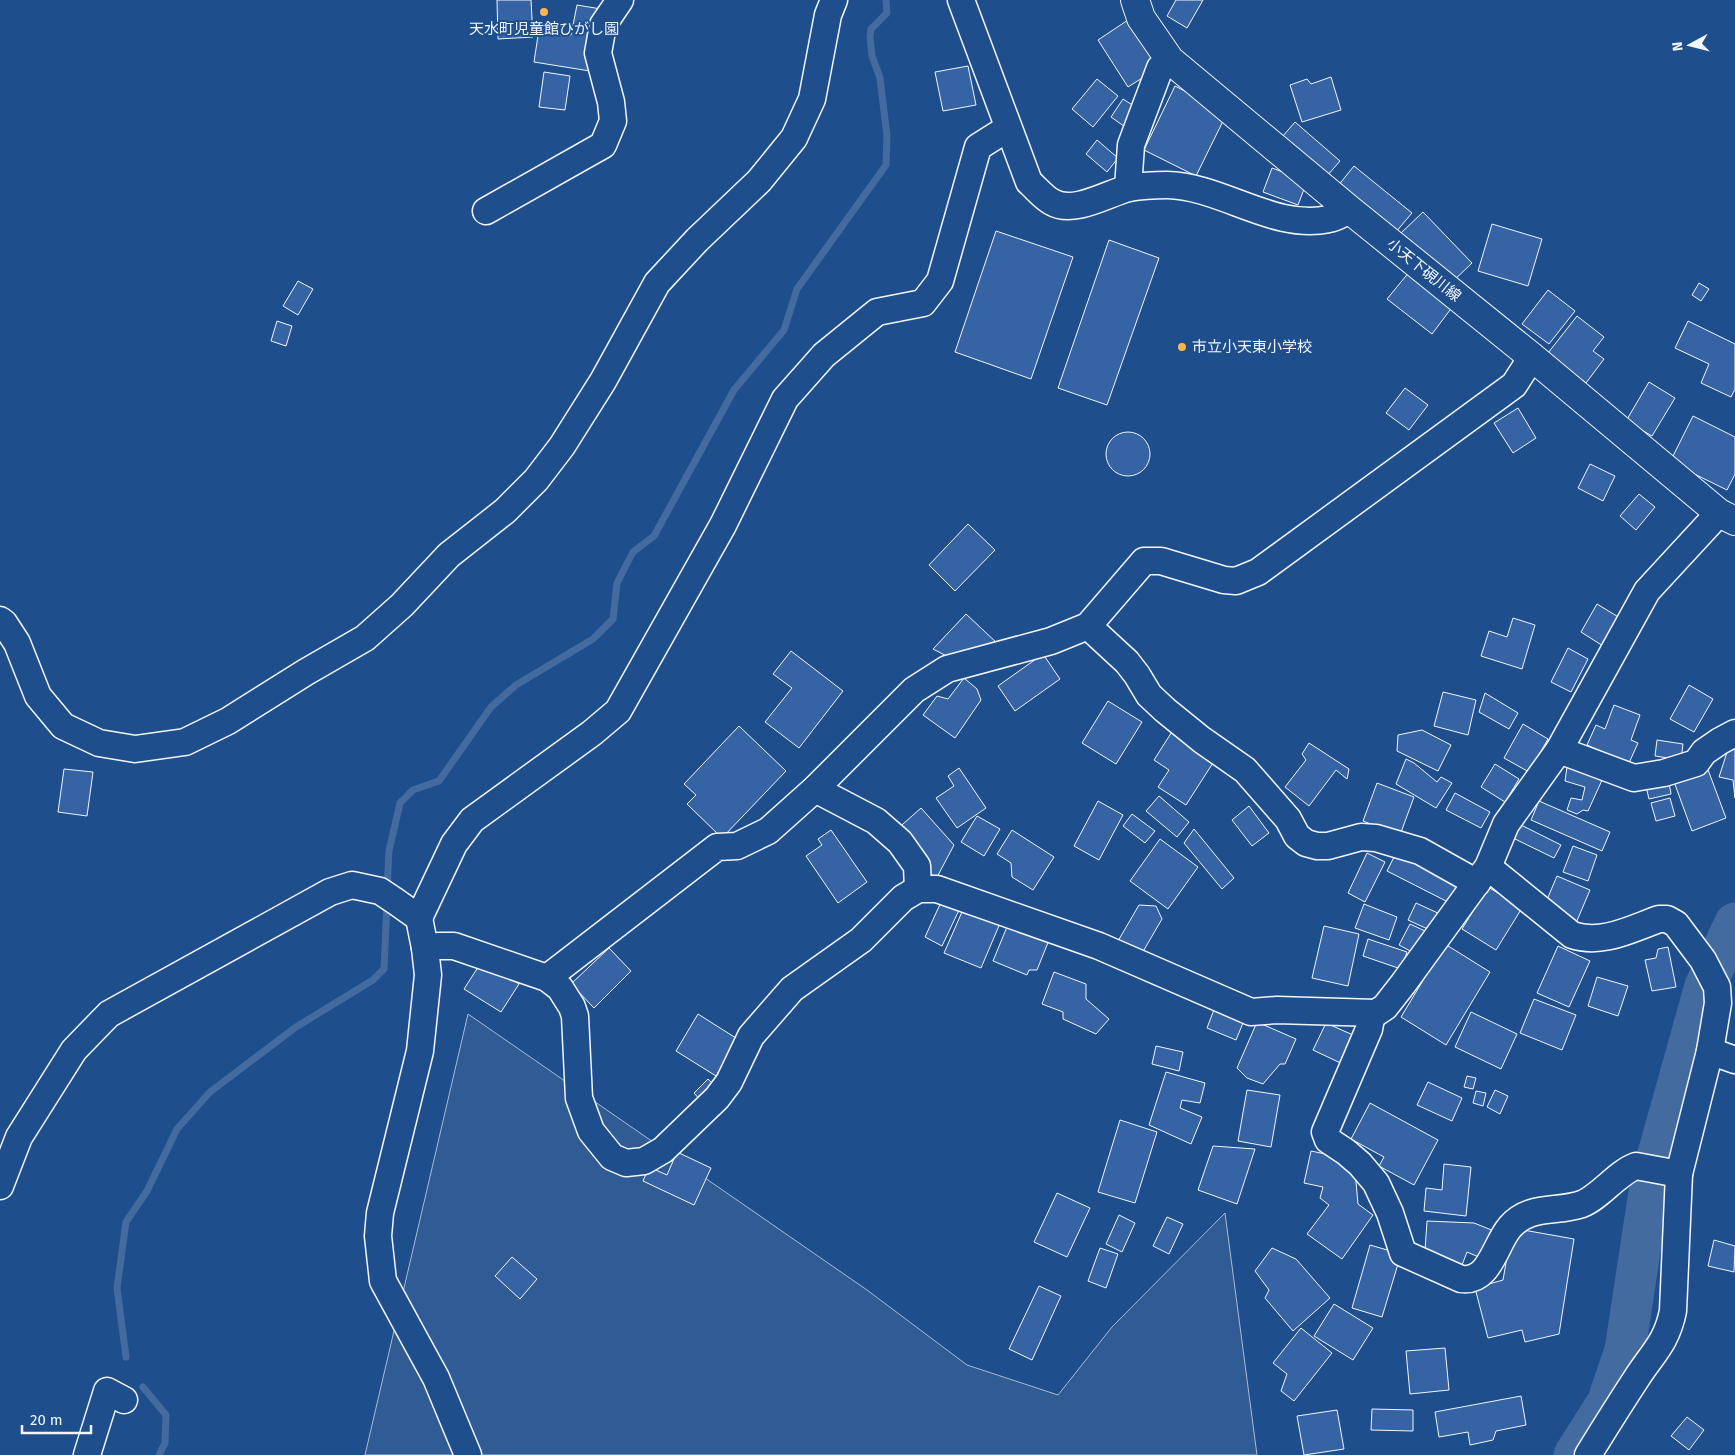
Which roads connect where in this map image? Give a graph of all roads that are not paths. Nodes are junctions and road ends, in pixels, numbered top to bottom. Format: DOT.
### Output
graph roads {
  1 [pos="620,0"];
  2 [pos="834,0"];
  3 [pos="961,0"];
  4 [pos="1135,0"];
  5 [pos="1170,60"];
  6 [pos="1008,128"];
  7 [pos="1128,188"];
  8 [pos="1350,210"];
  9 [pos="486,211"];
  10 [pos="1532,357"];
  11 [pos="1727,517"];
  12 [pos="0,620"];
  13 [pos="1088,626"];
  14 [pos="1735,733"];
  15 [pos="1559,750"];
  16 [pos="815,789"];
  17 [pos="1483,875"];
  18 [pos="918,889"];
  19 [pos="419,918"];
  20 [pos="426,948"];
  21 [pos="547,978"];
  22 [pos="1372,1013"];
  23 [pos="1710,1052"];
  24 [pos="1735,1060"];
  25 [pos="1674,1173"];
  26 [pos="0,1186"];
  27 [pos="124,1400"];
  28 [pos="86,1455"];
  29 [pos="468,1455"];
  30 [pos="1588,1455"];
  1 -- 9 [label="street"];
  2 -- 12 [label="street"];
  3 -- 6 [label="street"];
  4 -- 5 [label="main road, 小天下硯川線"];
  5 -- 7 [label="street"];
  5 -- 8 [label="main road, 小天下硯川線"];
  6 -- 7 [label="street"];
  6 -- 19 [label="street"];
  7 -- 8 [label="street"];
  8 -- 10 [label="main road, 小天下硯川線"];
  10 -- 11 [label="main road, 小天下硯川線"];
  10 -- 13 [label="street"];
  11 -- 15 [label="street"];
  13 -- 16 [label="street"];
  13 -- 17 [label="street"];
  14 -- 15 [label="street"];
  15 -- 17 [label="street"];
  16 -- 18 [label="street"];
  16 -- 21 [label="street"];
  17 -- 22 [label="street"];
  17 -- 23 [label="street"];
  18 -- 21 [label="street"];
  18 -- 22 [label="street"];
  19 -- 20 [label="street"];
  19 -- 26 [label="street"];
  20 -- 21 [label="street"];
  20 -- 29 [label="street"];
  22 -- 25 [label="street"];
  23 -- 24 [label="street"];
  23 -- 25 [label="street"];
  25 -- 30 [label="street"];
  27 -- 28 [label="street"];
}
